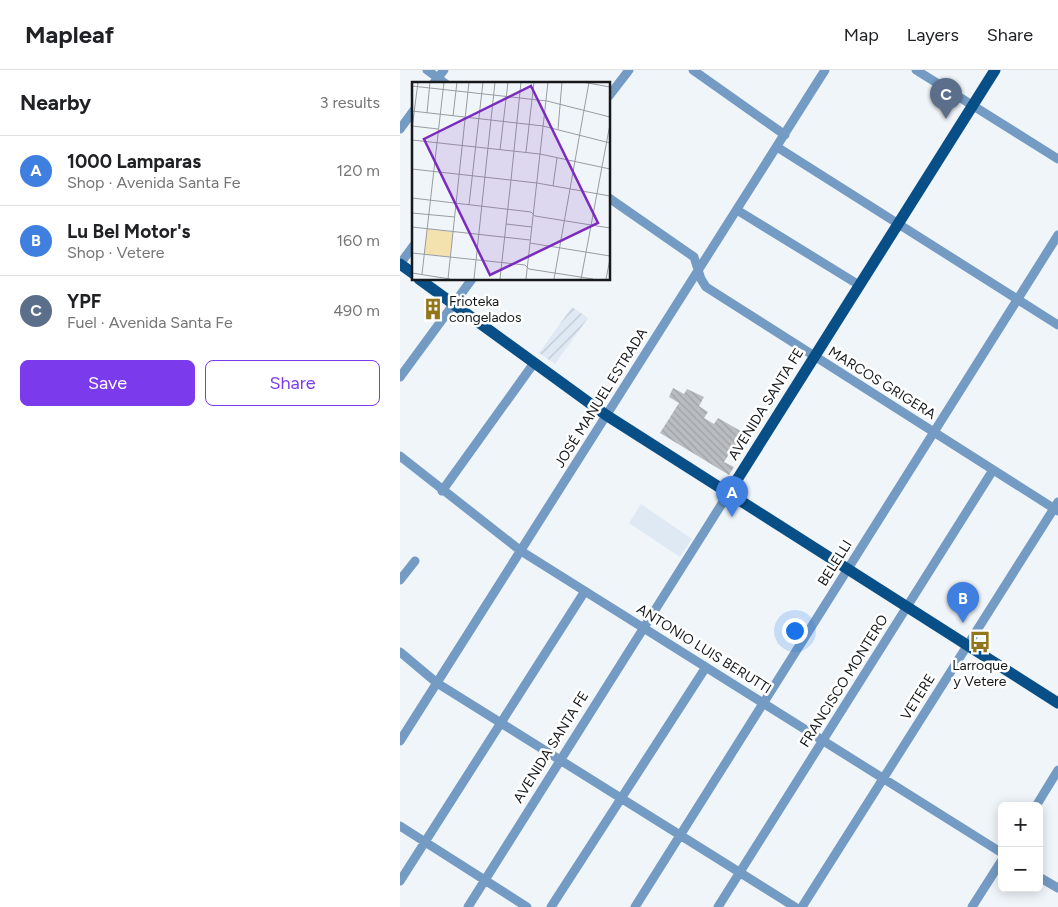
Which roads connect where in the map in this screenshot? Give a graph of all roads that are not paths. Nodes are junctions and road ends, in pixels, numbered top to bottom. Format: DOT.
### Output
graph roads {
  1 [pos="427,70"];
  2 [pos="629,70"];
  3 [pos="693,70"];
  4 [pos="825,70"];
  5 [pos="916,70"];
  6 [pos="995,70"];
  7 [pos="438,77"];
  8 [pos="610,95"];
  9 [pos="973,105"];
  10 [pos="412,113"];
  11 [pos="400,129"];
  12 [pos="784,135"];
  13 [pos="777,147"];
  14 [pos="1058,159"];
  15 [pos="610,199"];
  16 [pos="737,210"];
  17 [pos="898,224"];
  18 [pos="1058,234"];
  19 [pos="412,248"];
  20 [pos="400,264"];
  21 [pos="699,270"];
  22 [pos="412,273"];
  23 [pos="421,280"];
  24 [pos="471,280"];
  25 [pos="859,286"];
  26 [pos="1016,299"];
  27 [pos="454,304"];
  28 [pos="1058,326"];
  29 [pos="814,357"];
  30 [pos="534,363"];
  31 [pos="400,377"];
  32 [pos="606,415"];
  33 [pos="933,432"];
  34 [pos="400,456"];
  35 [pos="993,470"];
  36 [pos="442,491"];
  37 [pos="728,494"];
  38 [pos="1057,507"];
  39 [pos="521,551"];
  40 [pos="415,561"];
  41 [pos="847,569"];
  42 [pos="400,580"];
  43 [pos="585,591"];
  44 [pos="907,607"];
  45 [pos="643,628"];
  46 [pos="967,645"];
  47 [pos="400,652"];
  48 [pos="706,667"];
  49 [pos="438,683"];
  50 [pos="764,703"];
  51 [pos="1058,703"];
  52 [pos="501,723"];
  53 [pos="823,740"];
  54 [pos="400,741"];
  55 [pos="560,760"];
  56 [pos="1058,770"];
  57 [pos="884,778"];
  58 [pos="621,798"];
  59 [pos="1038,802"];
  60 [pos="400,826"];
  61 [pos="681,834"];
  62 [pos="425,842"];
  63 [pos="998,850"];
  64 [pos="998,866"];
  65 [pos="740,872"];
  66 [pos="1043,879"];
  67 [pos="485,880"];
  68 [pos="400,881"];
  69 [pos="1058,888"];
  70 [pos="468,907"];
  71 [pos="527,907"];
  72 [pos="551,907"];
  73 [pos="635,907"];
  74 [pos="718,907"];
  75 [pos="795,907"];
  76 [pos="802,907"];
  77 [pos="972,907"];
  1 -- 7 [label="street"];
  2 -- 8 [label="street"];
  3 -- 12 [label="street"];
  4 -- 12 [label="street, JOSÉ MANUEL ESTRADA"];
  5 -- 9 [label="street"];
  6 -- 9 [label="main road, AVENIDA SANTA FE"];
  9 -- 14 [label="street"];
  9 -- 17 [label="main road, AVENIDA SANTA FE"];
  10 -- 11 [label="street"];
  12 -- 13 [label="street, JOSÉ MANUEL ESTRADA"];
  13 -- 16 [label="street, JOSÉ MANUEL ESTRADA"];
  13 -- 17 [label="street"];
  15 -- 21 [label="street, MARCOS GRIGERA"];
  16 -- 21 [label="street, JOSÉ MANUEL ESTRADA"];
  16 -- 25 [label="street"];
  17 -- 25 [label="main road, AVENIDA SANTA FE"];
  17 -- 26 [label="street"];
  18 -- 26 [label="street, BELELLI"];
  19 -- 20 [label="street"];
  20 -- 22 [label="main road"];
  21 -- 29 [label="street, MARCOS GRIGERA"];
  21 -- 32 [label="street, JOSÉ MANUEL ESTRADA"];
  23 -- 27 [label="main road"];
  24 -- 27 [label="street"];
  25 -- 29 [label="main road, AVENIDA SANTA FE"];
  26 -- 28 [label="street"];
  26 -- 33 [label="street, BELELLI"];
  27 -- 30 [label="main road"];
  27 -- 31 [label="street"];
  29 -- 33 [label="street, MARCOS GRIGERA"];
  29 -- 37 [label="main road, AVENIDA SANTA FE"];
  30 -- 32 [label="main road"];
  30 -- 36 [label="street"];
  32 -- 37 [label="main road"];
  32 -- 39 [label="street, JOSÉ MANUEL ESTRADA"];
  33 -- 35 [label="street, MARCOS GRIGERA"];
  33 -- 41 [label="street, BELELLI"];
  34 -- 36 [label="street, ANTONIO LUIS BERUTTI"];
  35 -- 38 [label="street, MARCOS GRIGERA"];
  35 -- 44 [label="street, FRANCISCO MONTERO"];
  36 -- 39 [label="street, ANTONIO LUIS BERUTTI"];
  37 -- 41 [label="main road"];
  37 -- 45 [label="street, AVENIDA SANTA FE"];
  38 -- 46 [label="street, VETERE"];
  39 -- 43 [label="street, ANTONIO LUIS BERUTTI"];
  39 -- 49 [label="street, JOSÉ MANUEL ESTRADA"];
  40 -- 42 [label="street"];
  41 -- 44 [label="main road"];
  41 -- 50 [label="street, BELELLI"];
  43 -- 45 [label="street, ANTONIO LUIS BERUTTI"];
  43 -- 52 [label="street"];
  44 -- 46 [label="main road"];
  44 -- 53 [label="street, FRANCISCO MONTERO"];
  45 -- 48 [label="street, ANTONIO LUIS BERUTTI"];
  45 -- 55 [label="street, AVENIDA SANTA FE"];
  46 -- 51 [label="main road"];
  46 -- 57 [label="street, VETERE"];
  47 -- 49 [label="street"];
  48 -- 50 [label="street, ANTONIO LUIS BERUTTI"];
  48 -- 58 [label="street"];
  49 -- 52 [label="street"];
  49 -- 54 [label="street, JOSÉ MANUEL ESTRADA"];
  50 -- 53 [label="street, ANTONIO LUIS BERUTTI"];
  50 -- 61 [label="street, BELELLI"];
  52 -- 55 [label="street"];
  52 -- 62 [label="street"];
  53 -- 57 [label="street, ANTONIO LUIS BERUTTI"];
  53 -- 65 [label="street, FRANCISCO MONTERO"];
  55 -- 58 [label="street"];
  55 -- 67 [label="street, AVENIDA SANTA FE"];
  56 -- 59 [label="street"];
  57 -- 63 [label="street, ANTONIO LUIS BERUTTI"];
  57 -- 76 [label="street, VETERE"];
  58 -- 61 [label="street"];
  58 -- 72 [label="street"];
  60 -- 62 [label="street"];
  61 -- 65 [label="street"];
  61 -- 73 [label="street, BELELLI"];
  62 -- 67 [label="street"];
  62 -- 68 [label="street"];
  64 -- 77 [label="street"];
  65 -- 74 [label="street, FRANCISCO MONTERO"];
  65 -- 75 [label="street"];
  66 -- 69 [label="street"];
  67 -- 70 [label="street, AVENIDA SANTA FE"];
  67 -- 71 [label="street"];
}
